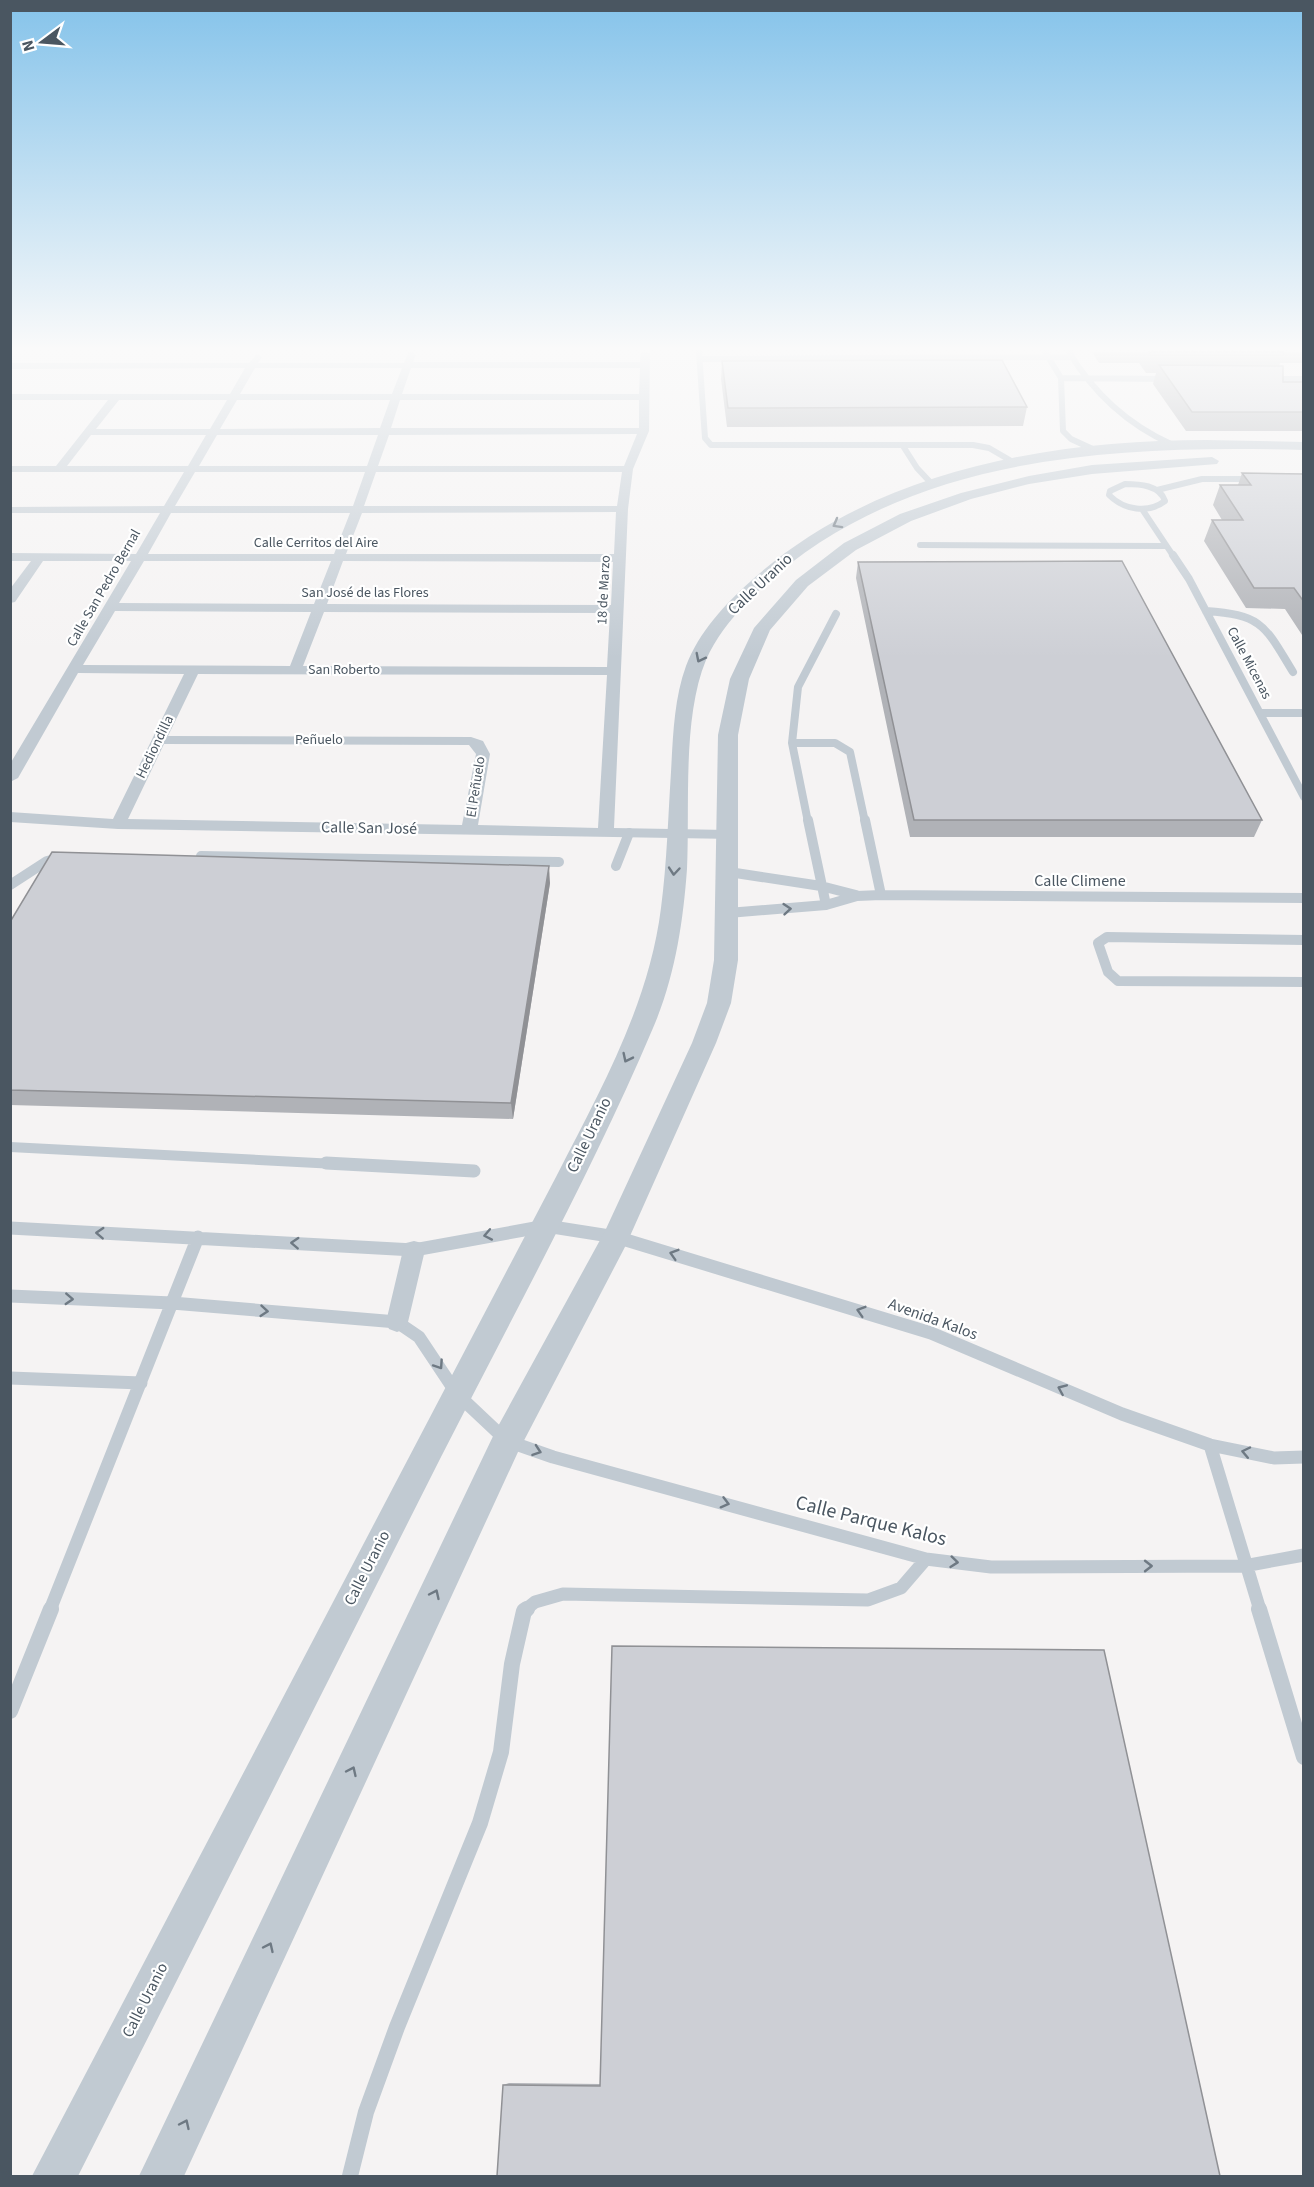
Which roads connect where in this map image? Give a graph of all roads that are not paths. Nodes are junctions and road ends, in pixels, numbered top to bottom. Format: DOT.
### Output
graph roads {
  1 [pos="71,454"];
  2 [pos="199,454"];
  3 [pos="377,454"];
  4 [pos="634,454"];
  5 [pos="908,454"];
  6 [pos="997,454"];
  7 [pos="1073,454"];
  8 [pos="1101,454"];
  9 [pos="1304,461"];
  10 [pos="1012,462"];
  11 [pos="1119,466"];
  12 [pos="10,469"];
  13 [pos="60,469"];
  14 [pos="191,469"];
  15 [pos="372,469"];
  16 [pos="628,469"];
  17 [pos="1258,479"];
  18 [pos="931,483"];
  19 [pos="1157,490"];
  20 [pos="622,509"];
  21 [pos="1142,509"];
  22 [pos="10,510"];
  23 [pos="167,510"];
  24 [pos="357,510"];
  25 [pos="920,545"];
  26 [pos="1165,546"];
  27 [pos="10,557"];
  28 [pos="39,558"];
  29 [pos="139,558"];
  30 [pos="338,558"];
  31 [pos="621,558"];
  32 [pos="10,599"];
  33 [pos="113,607"];
  34 [pos="320,608"];
  35 [pos="618,609"];
  36 [pos="1206,611"];
  37 [pos="836,614"];
  38 [pos="74,669"];
  39 [pos="193,669"];
  40 [pos="296,670"];
  41 [pos="614,671"];
  42 [pos="1293,672"];
  43 [pos="1260,713"];
  44 [pos="1304,713"];
  45 [pos="159,740"];
  46 [pos="792,743"];
  47 [pos="478,744"];
  48 [pos="10,778"];
  49 [pos="1304,797"];
  50 [pos="10,817"];
  51 [pos="118,824"];
  52 [pos="469,830"];
  53 [pos="606,832"];
  54 [pos="629,833"];
  55 [pos="677,834"];
  56 [pos="728,835"];
  57 [pos="196,856"];
  58 [pos="65,857"];
  59 [pos="559,862"];
  60 [pos="616,866"];
  61 [pos="729,872"];
  62 [pos="10,885"];
  63 [pos="821,886"];
  64 [pos="881,894"];
  65 [pos="857,896"];
  66 [pos="1304,898"];
  67 [pos="826,905"];
  68 [pos="728,913"];
  69 [pos="1304,940"];
  70 [pos="1304,982"];
  71 [pos="10,1148"];
  72 [pos="474,1171"];
  73 [pos="546,1226"];
  74 [pos="10,1228"];
  75 [pos="198,1237"];
  76 [pos="616,1237"];
  77 [pos="414,1250"];
  78 [pos="10,1296"];
  79 [pos="172,1303"];
  80 [pos="397,1322"];
  81 [pos="10,1378"];
  82 [pos="141,1383"];
  83 [pos="457,1394"];
  84 [pos="507,1441"];
  85 [pos="1210,1445"];
  86 [pos="1304,1457"];
  87 [pos="1304,1555"];
  88 [pos="926,1559"];
  89 [pos="1244,1566"];
  90 [pos="10,1711"];
  91 [pos="1304,1757"];
  92 [pos="54,2176"];
  93 [pos="160,2176"];
  94 [pos="350,2176"];
  1 -- 13 [label="street"];
  2 -- 14 [label="street, Calle San Pedro Bernal"];
  3 -- 15 [label="street"];
  4 -- 16 [label="street, 18 de Marzo"];
  5 -- 18 [label="lane"];
  6 -- 10 [label="lane"];
  7 -- 10 [label="street, Calle Uranio"];
  8 -- 11 [label="street"];
  9 -- 11 [label="street, Calle Uranio"];
  10 -- 18 [label="street, Calle Uranio"];
  11 -- 56 [label="street, Calle Uranio"];
  12 -- 13 [label="street"];
  13 -- 14 [label="street"];
  14 -- 15 [label="street"];
  14 -- 23 [label="street, Calle San Pedro Bernal"];
  15 -- 16 [label="street"];
  15 -- 24 [label="street"];
  16 -- 20 [label="street, 18 de Marzo"];
  17 -- 19 [label="lane"];
  18 -- 55 [label="street, Calle Uranio, one-way"];
  19 -- 21 [label="lane"];
  19 -- 21 [label="lane"];
  20 -- 24 [label="street"];
  20 -- 31 [label="street, 18 de Marzo"];
  21 -- 26 [label="lane, Calle Micenas"];
  22 -- 23 [label="street"];
  23 -- 24 [label="street"];
  23 -- 29 [label="street, Calle San Pedro Bernal"];
  24 -- 30 [label="street"];
  25 -- 26 [label="lane"];
  26 -- 36 [label="lane, Calle Micenas"];
  27 -- 28 [label="street, Calle Cerritos del Aire"];
  28 -- 29 [label="street, Calle Cerritos del Aire"];
  28 -- 32 [label="street"];
  29 -- 30 [label="street, Calle Cerritos del Aire"];
  29 -- 33 [label="street, Calle San Pedro Bernal"];
  30 -- 31 [label="street, Calle Cerritos del Aire"];
  30 -- 34 [label="street"];
  31 -- 35 [label="street, 18 de Marzo"];
  33 -- 34 [label="street, San José de las Flores"];
  33 -- 38 [label="street, Calle San Pedro Bernal"];
  34 -- 35 [label="street, San José de las Flores"];
  34 -- 40 [label="street"];
  35 -- 41 [label="street, 18 de Marzo"];
  36 -- 42 [label="lane"];
  36 -- 43 [label="lane, Calle Micenas"];
  37 -- 46 [label="lane"];
  38 -- 39 [label="street, San Roberto"];
  38 -- 48 [label="street, Calle San Pedro Bernal"];
  39 -- 40 [label="street, San Roberto"];
  39 -- 45 [label="street, Hediondilla"];
  40 -- 41 [label="street, San Roberto"];
  41 -- 53 [label="street, 18 de Marzo"];
  43 -- 44 [label="lane"];
  43 -- 49 [label="lane, Calle Micenas"];
  45 -- 47 [label="street, Peñuelo"];
  45 -- 51 [label="street, Hediondilla"];
  46 -- 63 [label="lane"];
  46 -- 64 [label="lane"];
  47 -- 52 [label="street, El Peñuelo"];
  50 -- 51 [label="street, Calle San José"];
  51 -- 52 [label="street, Calle San José"];
  52 -- 53 [label="street, Calle San José"];
  53 -- 54 [label="street, Calle San José"];
  54 -- 55 [label="street, Calle San José"];
  54 -- 60 [label="lane"];
  55 -- 56 [label="street, Calle San José"];
  55 -- 73 [label="street, Calle Uranio, one-way"];
  56 -- 61 [label="street, Calle Uranio"];
  57 -- 59 [label="lane"];
  58 -- 62 [label="lane"];
  61 -- 63 [label="lane, Calle Climene"];
  61 -- 68 [label="street, Calle Uranio"];
  63 -- 65 [label="lane, Calle Climene"];
  63 -- 67 [label="lane"];
  64 -- 65 [label="lane, Calle Climene"];
  64 -- 66 [label="lane, Calle Climene"];
  65 -- 67 [label="lane, Calle Climene"];
  68 -- 67 [label="lane, Calle Climene, one-way"];
  68 -- 76 [label="street, Calle Uranio"];
  69 -- 70 [label="lane"];
  71 -- 72 [label="lane"];
  73 -- 76 [label="lane, Avenida Kalos"];
  73 -- 77 [label="lane, Avenida Kalos, one-way"];
  73 -- 83 [label="street, Calle Uranio"];
  75 -- 74 [label="lane, Avenida Kalos, one-way"];
  77 -- 75 [label="lane, Avenida Kalos, one-way"];
  75 -- 79 [label="lane"];
  76 -- 84 [label="street, Calle Uranio"];
  85 -- 76 [label="lane, Avenida Kalos, one-way"];
  77 -- 80 [label="street"];
  78 -- 79 [label="lane, one-way"];
  79 -- 80 [label="lane, one-way"];
  79 -- 82 [label="lane"];
  80 -- 83 [label="lane, Calle Parque Kalos, one-way"];
  81 -- 82 [label="lane"];
  82 -- 90 [label="lane"];
  83 -- 84 [label="lane, Calle Parque Kalos"];
  83 -- 92 [label="street, Calle Uranio"];
  84 -- 88 [label="lane, Calle Parque Kalos, one-way"];
  93 -- 84 [label="street, Calle Uranio, one-way"];
  86 -- 85 [label="lane, Avenida Kalos, one-way"];
  85 -- 89 [label="lane"];
  87 -- 89 [label="lane, Calle Parque Kalos"];
  88 -- 89 [label="lane, Calle Parque Kalos, one-way"];
  88 -- 94 [label="lane"];
  89 -- 91 [label="lane"];
}
